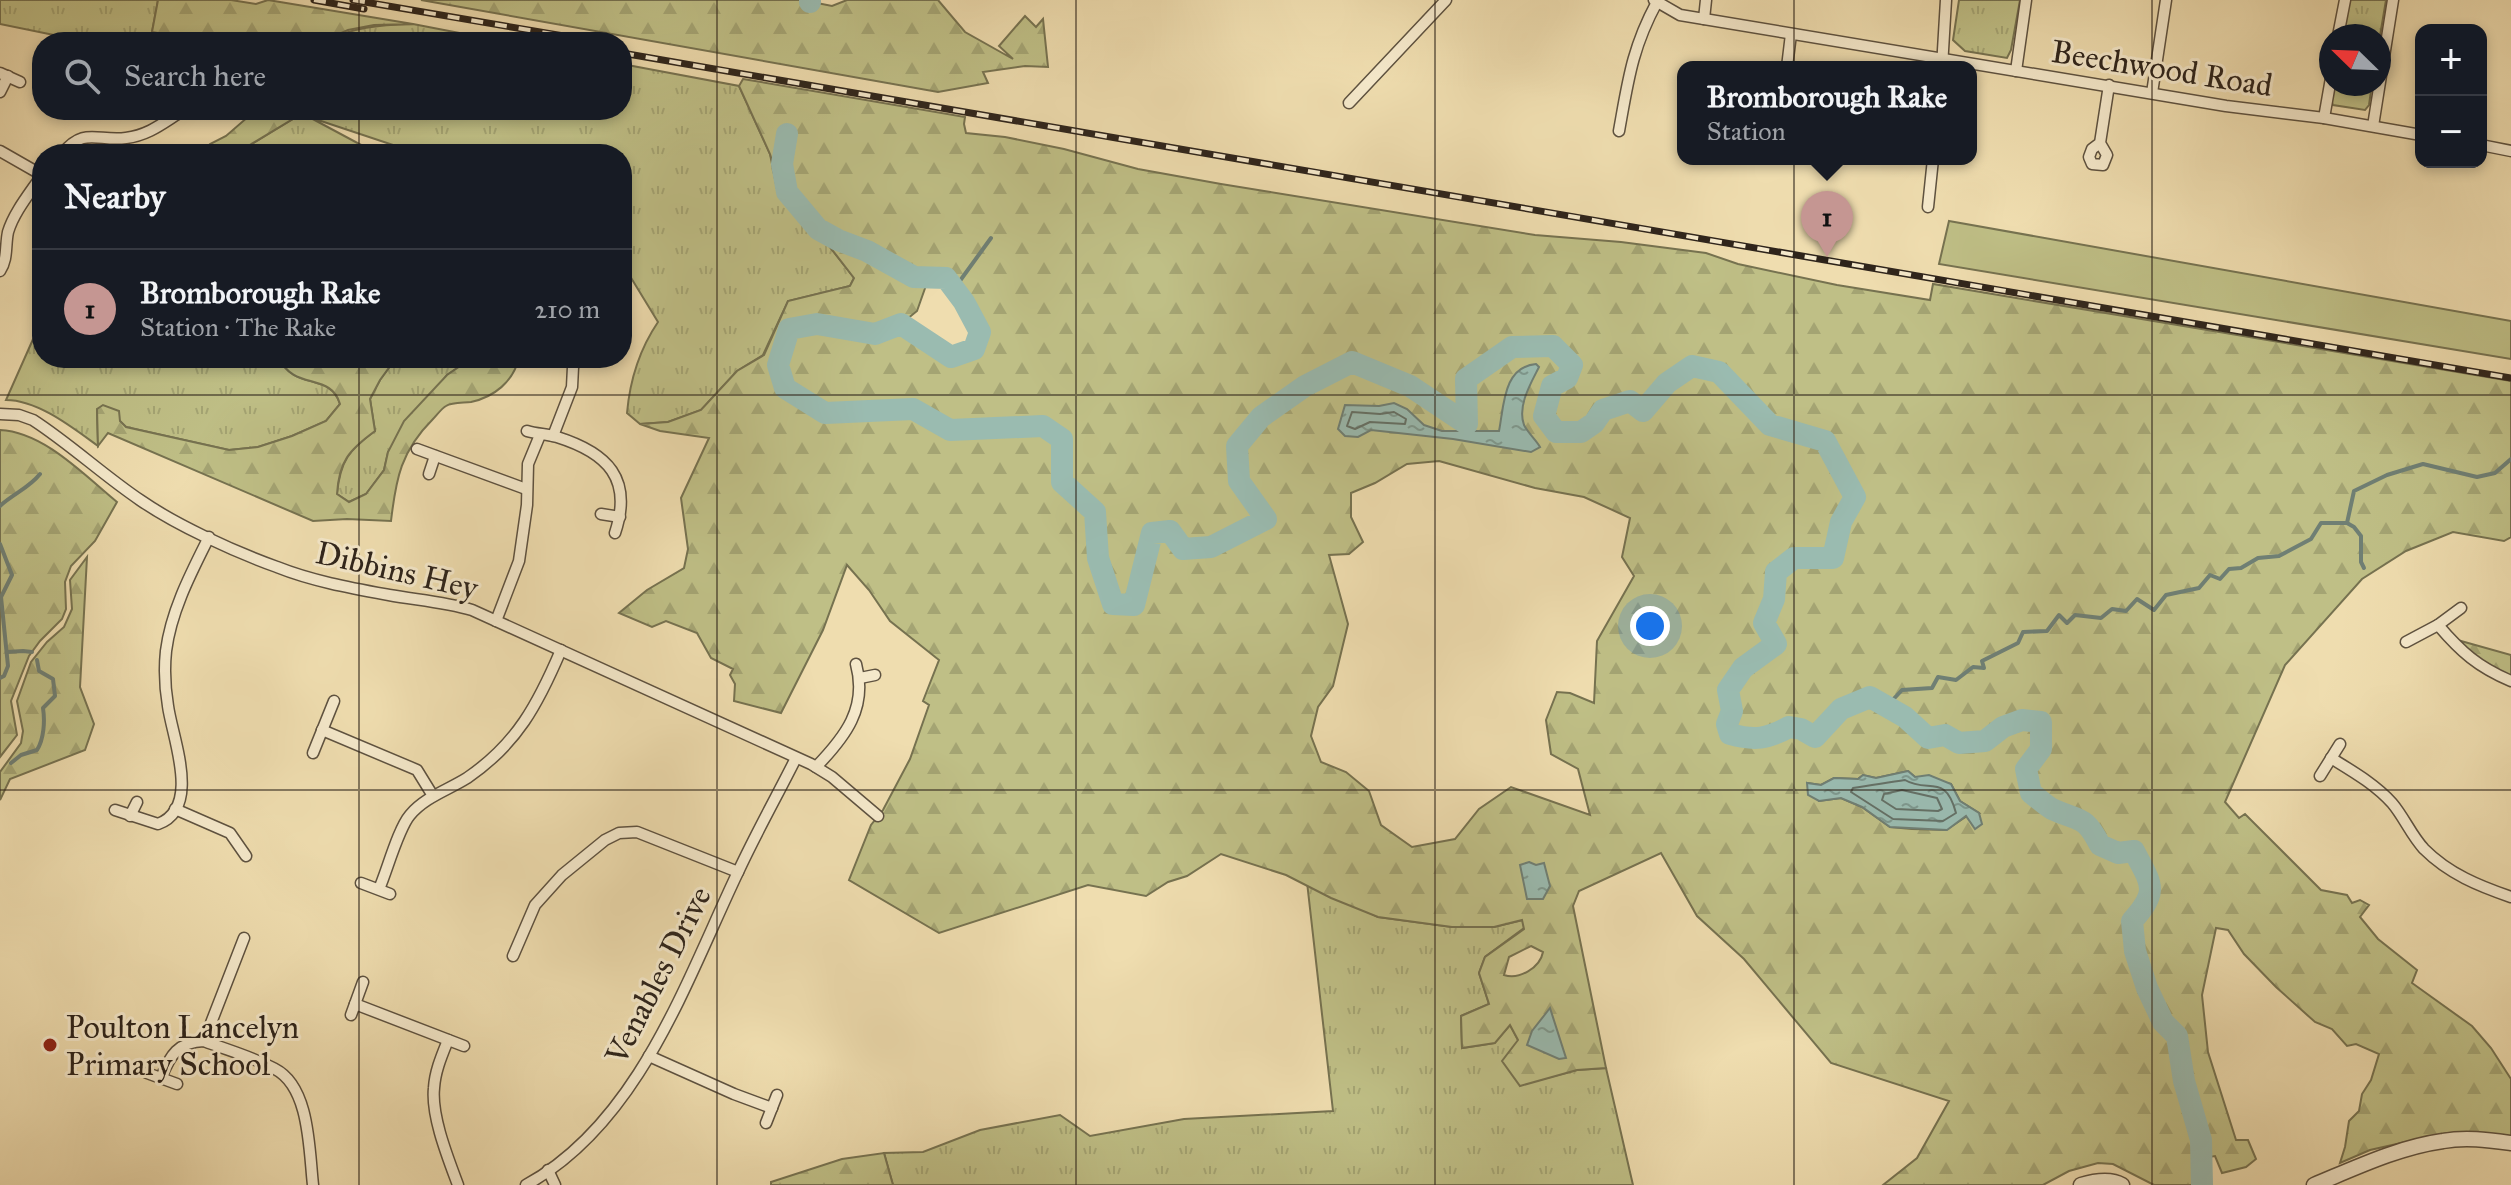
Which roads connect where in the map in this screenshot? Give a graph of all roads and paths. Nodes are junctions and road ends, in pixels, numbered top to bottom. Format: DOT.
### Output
graph roads {
  1 [pos="1446,0"];
  2 [pos="1706,0"];
  3 [pos="1946,0"];
  4 [pos="2026,0"];
  5 [pos="2166,0"];
  6 [pos="2345,0"];
  7 [pos="2393,0"];
  8 [pos="1655,1"];
  9 [pos="1704,19"];
  10 [pos="2340,24"];
  11 [pos="1791,34"];
  12 [pos="1788,61"];
  13 [pos="1935,61"];
  14 [pos="1943,61"];
  15 [pos="1977,67"];
  16 [pos="2016,71"];
  17 [pos="4,74"];
  18 [pos="20,82"];
  19 [pos="1366,85"];
  20 [pos="2109,85"];
  21 [pos="0,92"];
  22 [pos="2152,93"];
  23 [pos="1376,94"];
  24 [pos="2328,96"];
  25 [pos="1349,103"];
  26 [pos="2324,118"];
  27 [pos="170,120"];
  28 [pos="2373,126"];
  29 [pos="1619,131"];
  30 [pos="2415,134"];
  31 [pos="2100,143"];
  32 [pos="70,144"];
  33 [pos="2487,146"];
  34 [pos="0,151"];
  35 [pos="2511,151"];
  36 [pos="1932,165"];
  37 [pos="32,169"];
  38 [pos="32,190"];
  39 [pos="1928,207"];
  40 [pos="0,271"];
  41 [pos="573,368"];
  42 [pos="0,414"];
  43 [pos="527,431"];
  44 [pos="540,435"];
  45 [pos="553,436"];
  46 [pos="417,449"];
  47 [pos="435,456"];
  48 [pos="429,474"];
  49 [pos="526,489"];
  50 [pos="601,514"];
  51 [pos="620,517"];
  52 [pos="615,533"];
  53 [pos="209,537"];
  54 [pos="2461,608"];
  55 [pos="496,621"];
  56 [pos="2438,625"];
  57 [pos="2406,642"];
  58 [pos="561,650"];
  59 [pos="856,664"];
  60 [pos="875,675"];
  61 [pos="860,678"];
  62 [pos="2511,681"];
  63 [pos="334,701"];
  64 [pos="322,730"];
  65 [pos="2340,744"];
  66 [pos="313,753"];
  67 [pos="796,758"];
  68 [pos="2331,758"];
  69 [pos="816,767"];
  70 [pos="2320,776"];
  71 [pos="433,796"];
  72 [pos="137,802"];
  73 [pos="175,809"];
  74 [pos="115,810"];
  75 [pos="130,816"];
  76 [pos="878,816"];
  77 [pos="246,856"];
  78 [pos="738,872"];
  79 [pos="361,883"];
  80 [pos="2511,897"];
  81 [pos="244,938"];
  82 [pos="513,956"];
  83 [pos="363,982"];
  84 [pos="448,1040"];
  85 [pos="204,1041"];
  86 [pos="464,1046"];
  87 [pos="649,1056"];
  88 [pos="147,1073"];
  89 [pos="161,1078"];
  90 [pos="177,1084"];
  91 [pos="777,1095"];
  92 [pos="772,1108"];
  93 [pos="766,1123"];
  94 [pos="2511,1143"];
  95 [pos="548,1170"];
  96 [pos="313,1185"];
  97 [pos="458,1185"];
  98 [pos="526,1185"];
  99 [pos="555,1185"];
  100 [pos="2081,1185"];
  101 [pos="2122,1185"];
  102 [pos="2314,1185"];
  1 -- 19 [label="street"];
  2 -- 9 [label="street"];
  3 -- 14 [label="street"];
  4 -- 16 [label="street"];
  5 -- 22 [label="street"];
  6 -- 10 [label="street"];
  7 -- 28 [label="street"];
  8 -- 9 [label="street, Beechwood Road"];
  8 -- 29 [label="street"];
  9 -- 11 [label="street, Beechwood Road"];
  11 -- 12 [label="street"];
  11 -- 13 [label="street, Beechwood Road"];
  15 -- 16 [label="street, Beechwood Road"];
  16 -- 20 [label="street, Beechwood Road"];
  17 -- 18 [label="street"];
  17 -- 21 [label="street"];
  19 -- 23 [label="street"];
  19 -- 25 [label="street"];
  20 -- 22 [label="street, Beechwood Road"];
  20 -- 31 [label="street"];
  22 -- 26 [label="street, Beechwood Road"];
  24 -- 26 [label="street"];
  26 -- 28 [label="street, Beechwood Road"];
  27 -- 32 [label="street"];
  28 -- 30 [label="street, Beechwood Road"];
  33 -- 35 [label="street"];
  34 -- 37 [label="street"];
  36 -- 39 [label="street"];
  38 -- 40 [label="street"];
  41 -- 45 [label="street"];
  42 -- 53 [label="street, Dibbins Hey"];
  43 -- 44 [label="street"];
  44 -- 45 [label="street"];
  44 -- 49 [label="street"];
  45 -- 51 [label="street"];
  46 -- 47 [label="street"];
  47 -- 48 [label="street"];
  47 -- 49 [label="street"];
  49 -- 55 [label="street"];
  50 -- 51 [label="street"];
  51 -- 52 [label="street"];
  53 -- 55 [label="street, Dibbins Hey"];
  53 -- 73 [label="street"];
  54 -- 56 [label="street"];
  55 -- 58 [label="street, Dibbins Hey"];
  56 -- 57 [label="street"];
  56 -- 62 [label="street"];
  58 -- 67 [label="street, Dibbins Hey"];
  58 -- 71 [label="street"];
  59 -- 61 [label="street"];
  60 -- 61 [label="street"];
  61 -- 69 [label="street"];
  63 -- 64 [label="street"];
  64 -- 66 [label="street"];
  64 -- 71 [label="street"];
  65 -- 68 [label="street"];
  67 -- 69 [label="street, Dibbins Hey"];
  67 -- 78 [label="street, Venables Drive"];
  68 -- 70 [label="street"];
  68 -- 80 [label="street"];
  69 -- 76 [label="street, Dibbins Hey"];
  71 -- 79 [label="street"];
  72 -- 75 [label="street"];
  73 -- 75 [label="street"];
  73 -- 77 [label="street"];
  74 -- 75 [label="street"];
  78 -- 82 [label="street"];
  78 -- 87 [label="street, Venables Drive"];
  81 -- 85 [label="street"];
  83 -- 84 [label="street"];
  84 -- 86 [label="street"];
  84 -- 97 [label="street"];
  85 -- 89 [label="street"];
  85 -- 96 [label="street"];
  87 -- 92 [label="street"];
  87 -- 95 [label="street, Venables Drive"];
  88 -- 89 [label="street"];
  89 -- 90 [label="street"];
  91 -- 92 [label="street"];
  92 -- 93 [label="street"];
  94 -- 102 [label="street"];
  95 -- 98 [label="street, Venables Drive"];
  95 -- 99 [label="street"];
  100 -- 101 [label="street"];
}
